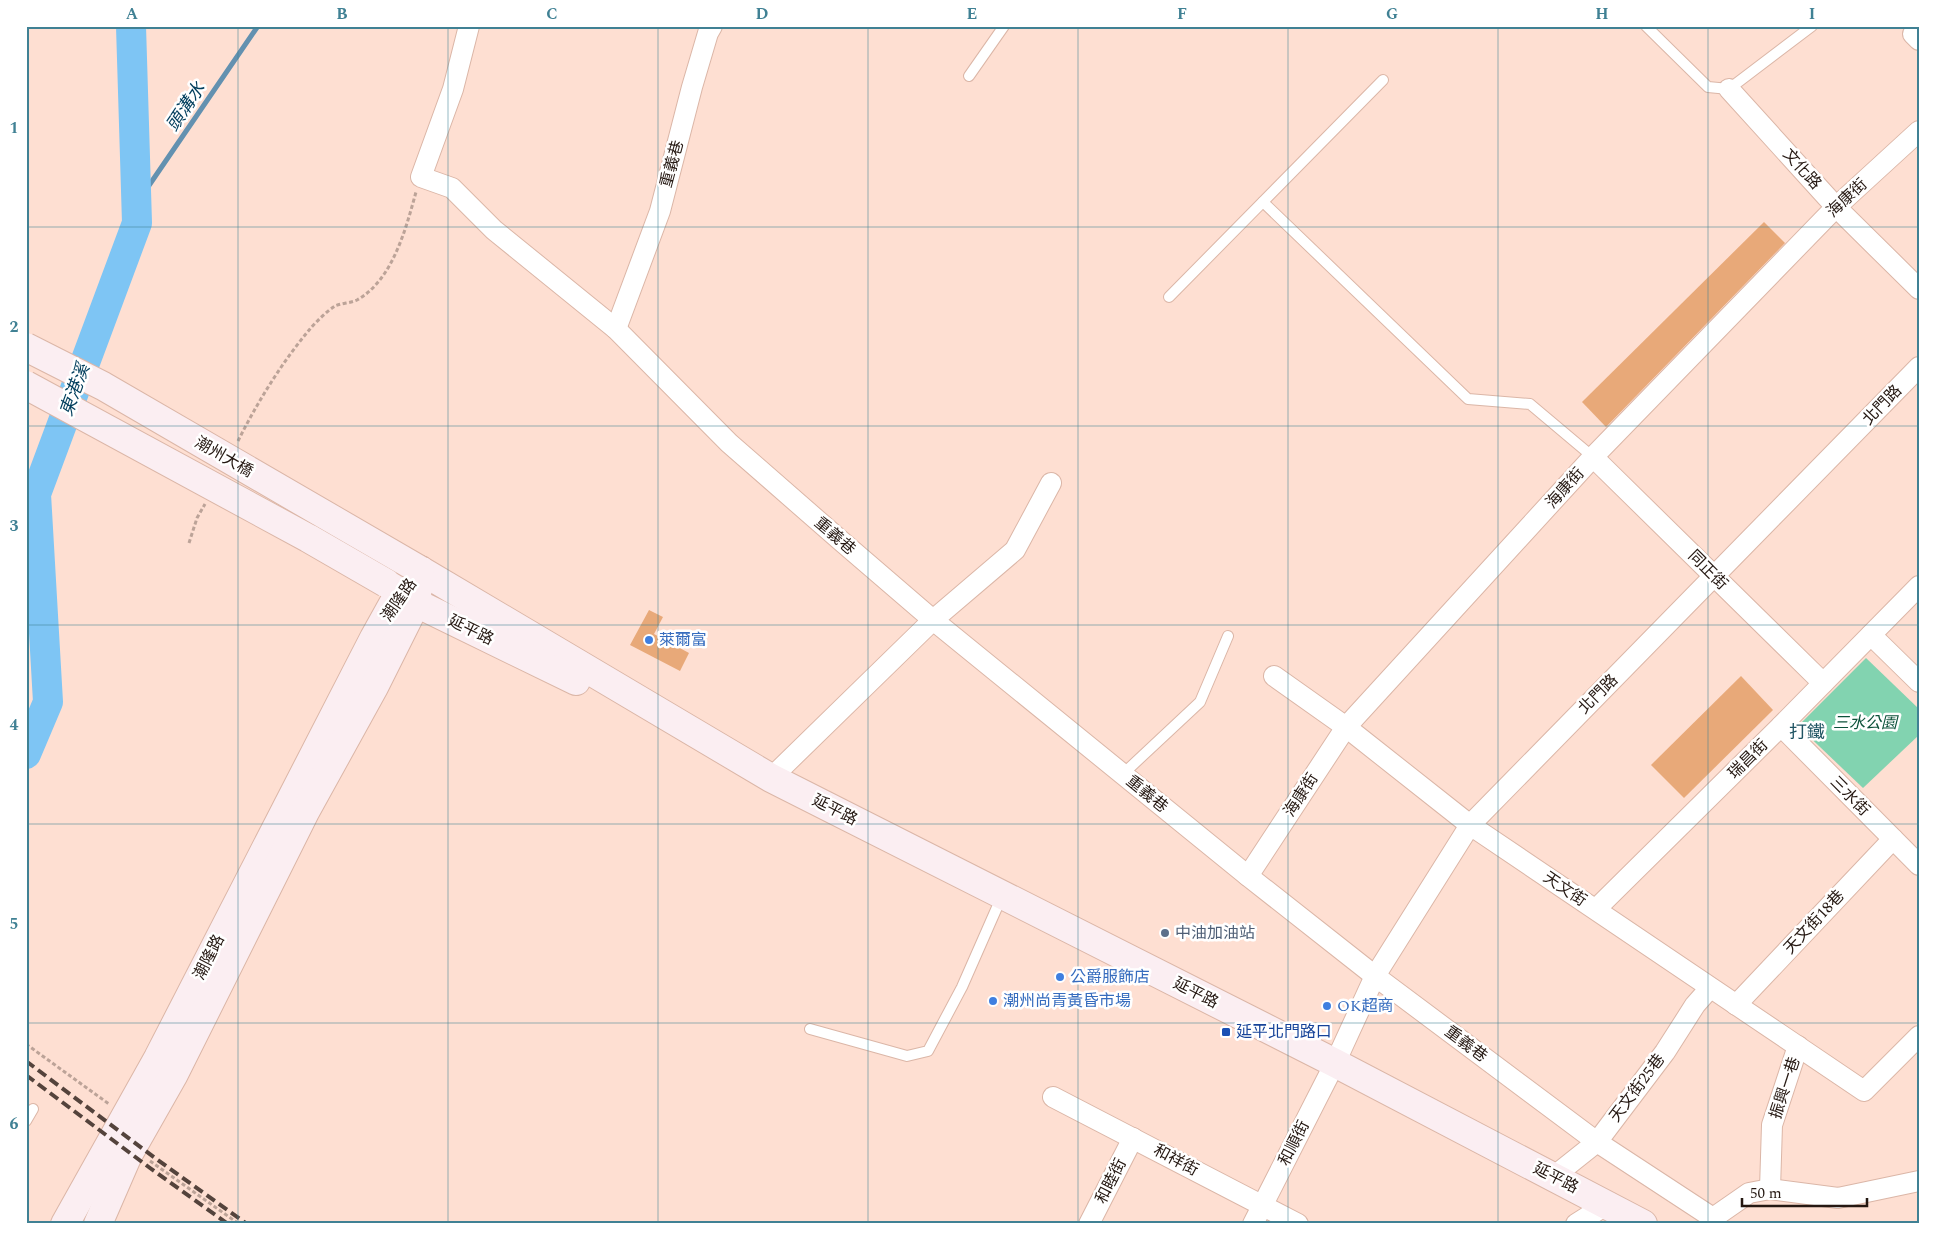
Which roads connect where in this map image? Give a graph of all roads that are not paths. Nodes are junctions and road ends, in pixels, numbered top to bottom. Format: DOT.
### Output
graph roads {
  1 [pos="469,26"];
  2 [pos="712,26"];
  3 [pos="1004,26"];
  4 [pos="1646,26"];
  5 [pos="1812,26"];
  6 [pos="969,76"];
  7 [pos="1383,80"];
  8 [pos="1729,89"];
  9 [pos="1919,131"];
  10 [pos="1263,202"];
  11 [pos="1836,207"];
  12 [pos="1919,289"];
  13 [pos="1169,297"];
  14 [pos="616,329"];
  15 [pos="26,347"];
  16 [pos="1919,367"];
  17 [pos="26,385"];
  18 [pos="1593,457"];
  19 [pos="1051,483"];
  20 [pos="420,570"];
  21 [pos="1714,576"];
  22 [pos="1919,586"];
  23 [pos="400,593"];
  24 [pos="933,620"];
  25 [pos="1871,635"];
  26 [pos="1228,636"];
  27 [pos="1274,676"];
  28 [pos="1919,682"];
  29 [pos="1823,683"];
  30 [pos="1781,726"];
  31 [pos="1346,727"];
  32 [pos="759,771"];
  33 [pos="1123,774"];
  34 [pos="1470,825"];
  35 [pos="1893,839"];
  36 [pos="1919,865"];
  37 [pos="1248,876"];
  38 [pos="1002,895"];
  39 [pos="1596,909"];
  40 [pos="1375,976"];
  41 [pos="1710,988"];
  42 [pos="1736,1005"];
  43 [pos="810,1029"];
  44 [pos="1919,1036"];
  45 [pos="1798,1046"];
  46 [pos="1335,1063"];
  47 [pos="1053,1097"];
  48 [pos="33,1110"];
  49 [pos="26,1121"];
  50 [pos="1133,1138"];
  51 [pos="1597,1142"];
  52 [pos="1553,1177"];
  53 [pos="1919,1181"];
  54 [pos="1770,1189"];
  55 [pos="1606,1204"];
  56 [pos="1262,1206"];
  57 [pos="1711,1221"];
  58 [pos="65,1224"];
  59 [pos="98,1224"];
  60 [pos="1089,1224"];
  61 [pos="1253,1224"];
  62 [pos="1298,1224"];
  63 [pos="1576,1224"];
  64 [pos="1643,1224"];
  1 -- 14 [label="street, 重義巷"];
  2 -- 14 [label="street, 重義巷"];
  3 -- 6 [label="lane"];
  4 -- 8 [label="lane"];
  5 -- 8 [label="lane"];
  7 -- 10 [label="lane"];
  8 -- 11 [label="street, 文化路"];
  9 -- 11 [label="street, 海康街"];
  10 -- 13 [label="lane"];
  10 -- 18 [label="lane"];
  11 -- 12 [label="street, 文化路"];
  11 -- 18 [label="street, 海康街"];
  14 -- 24 [label="street, 重義巷"];
  15 -- 20 [label="street, 潮州大橋, bridge"];
  16 -- 21 [label="street, 北門路"];
  17 -- 23 [label="street, 潮州大橋, bridge"];
  18 -- 21 [label="street, 同正街"];
  18 -- 31 [label="street, 海康街"];
  19 -- 24 [label="street"];
  20 -- 23 [label="street, 潮隆路"];
  20 -- 32 [label="street, 延平路"];
  21 -- 29 [label="street, 同正街"];
  21 -- 34 [label="street, 北門路"];
  22 -- 25 [label="street, 瑞昌街"];
  23 -- 32 [label="street, 延平路"];
  23 -- 58 [label="street, 潮隆路"];
  23 -- 59 [label="street, 潮隆路"];
  24 -- 32 [label="street"];
  24 -- 33 [label="street, 重義巷"];
  25 -- 28 [label="street"];
  25 -- 29 [label="street, 瑞昌街"];
  26 -- 33 [label="lane"];
  27 -- 31 [label="street, 天文街"];
  29 -- 30 [label="street, 瑞昌街"];
  30 -- 35 [label="street, 三水街"];
  30 -- 39 [label="street, 瑞昌街"];
  31 -- 34 [label="street, 天文街"];
  31 -- 37 [label="street, 海康街"];
  32 -- 38 [label="street, 延平路"];
  33 -- 37 [label="street, 重義巷"];
  34 -- 39 [label="street, 天文街"];
  34 -- 40 [label="street, 北門路"];
  35 -- 36 [label="street, 三水街"];
  35 -- 42 [label="street, 天文街18巷"];
  37 -- 40 [label="street, 重義巷"];
  38 -- 43 [label="lane"];
  38 -- 46 [label="street, 延平路"];
  39 -- 41 [label="street, 天文街"];
  40 -- 46 [label="street, 北門路"];
  40 -- 51 [label="street, 重義巷"];
  41 -- 42 [label="street, 天文街"];
  41 -- 51 [label="street, 天文街25巷"];
  42 -- 45 [label="street, 天文街"];
  44 -- 45 [label="street, 天文街"];
  45 -- 54 [label="street, 振興一巷"];
  46 -- 52 [label="street, 延平路"];
  46 -- 56 [label="street, 和順街"];
  47 -- 50 [label="street, 和祥街"];
  48 -- 49 [label="lane"];
  50 -- 56 [label="street, 和祥街"];
  50 -- 60 [label="street, 和睦街"];
  51 -- 52 [label="street, 天文街25巷"];
  51 -- 57 [label="street, 重義巷"];
  52 -- 55 [label="street, 延平路"];
  53 -- 54 [label="street"];
  54 -- 57 [label="street"];
  55 -- 63 [label="street"];
  55 -- 64 [label="street, 延平路"];
  56 -- 61 [label="street, 和順街"];
  56 -- 62 [label="street, 和祥街"];
}
